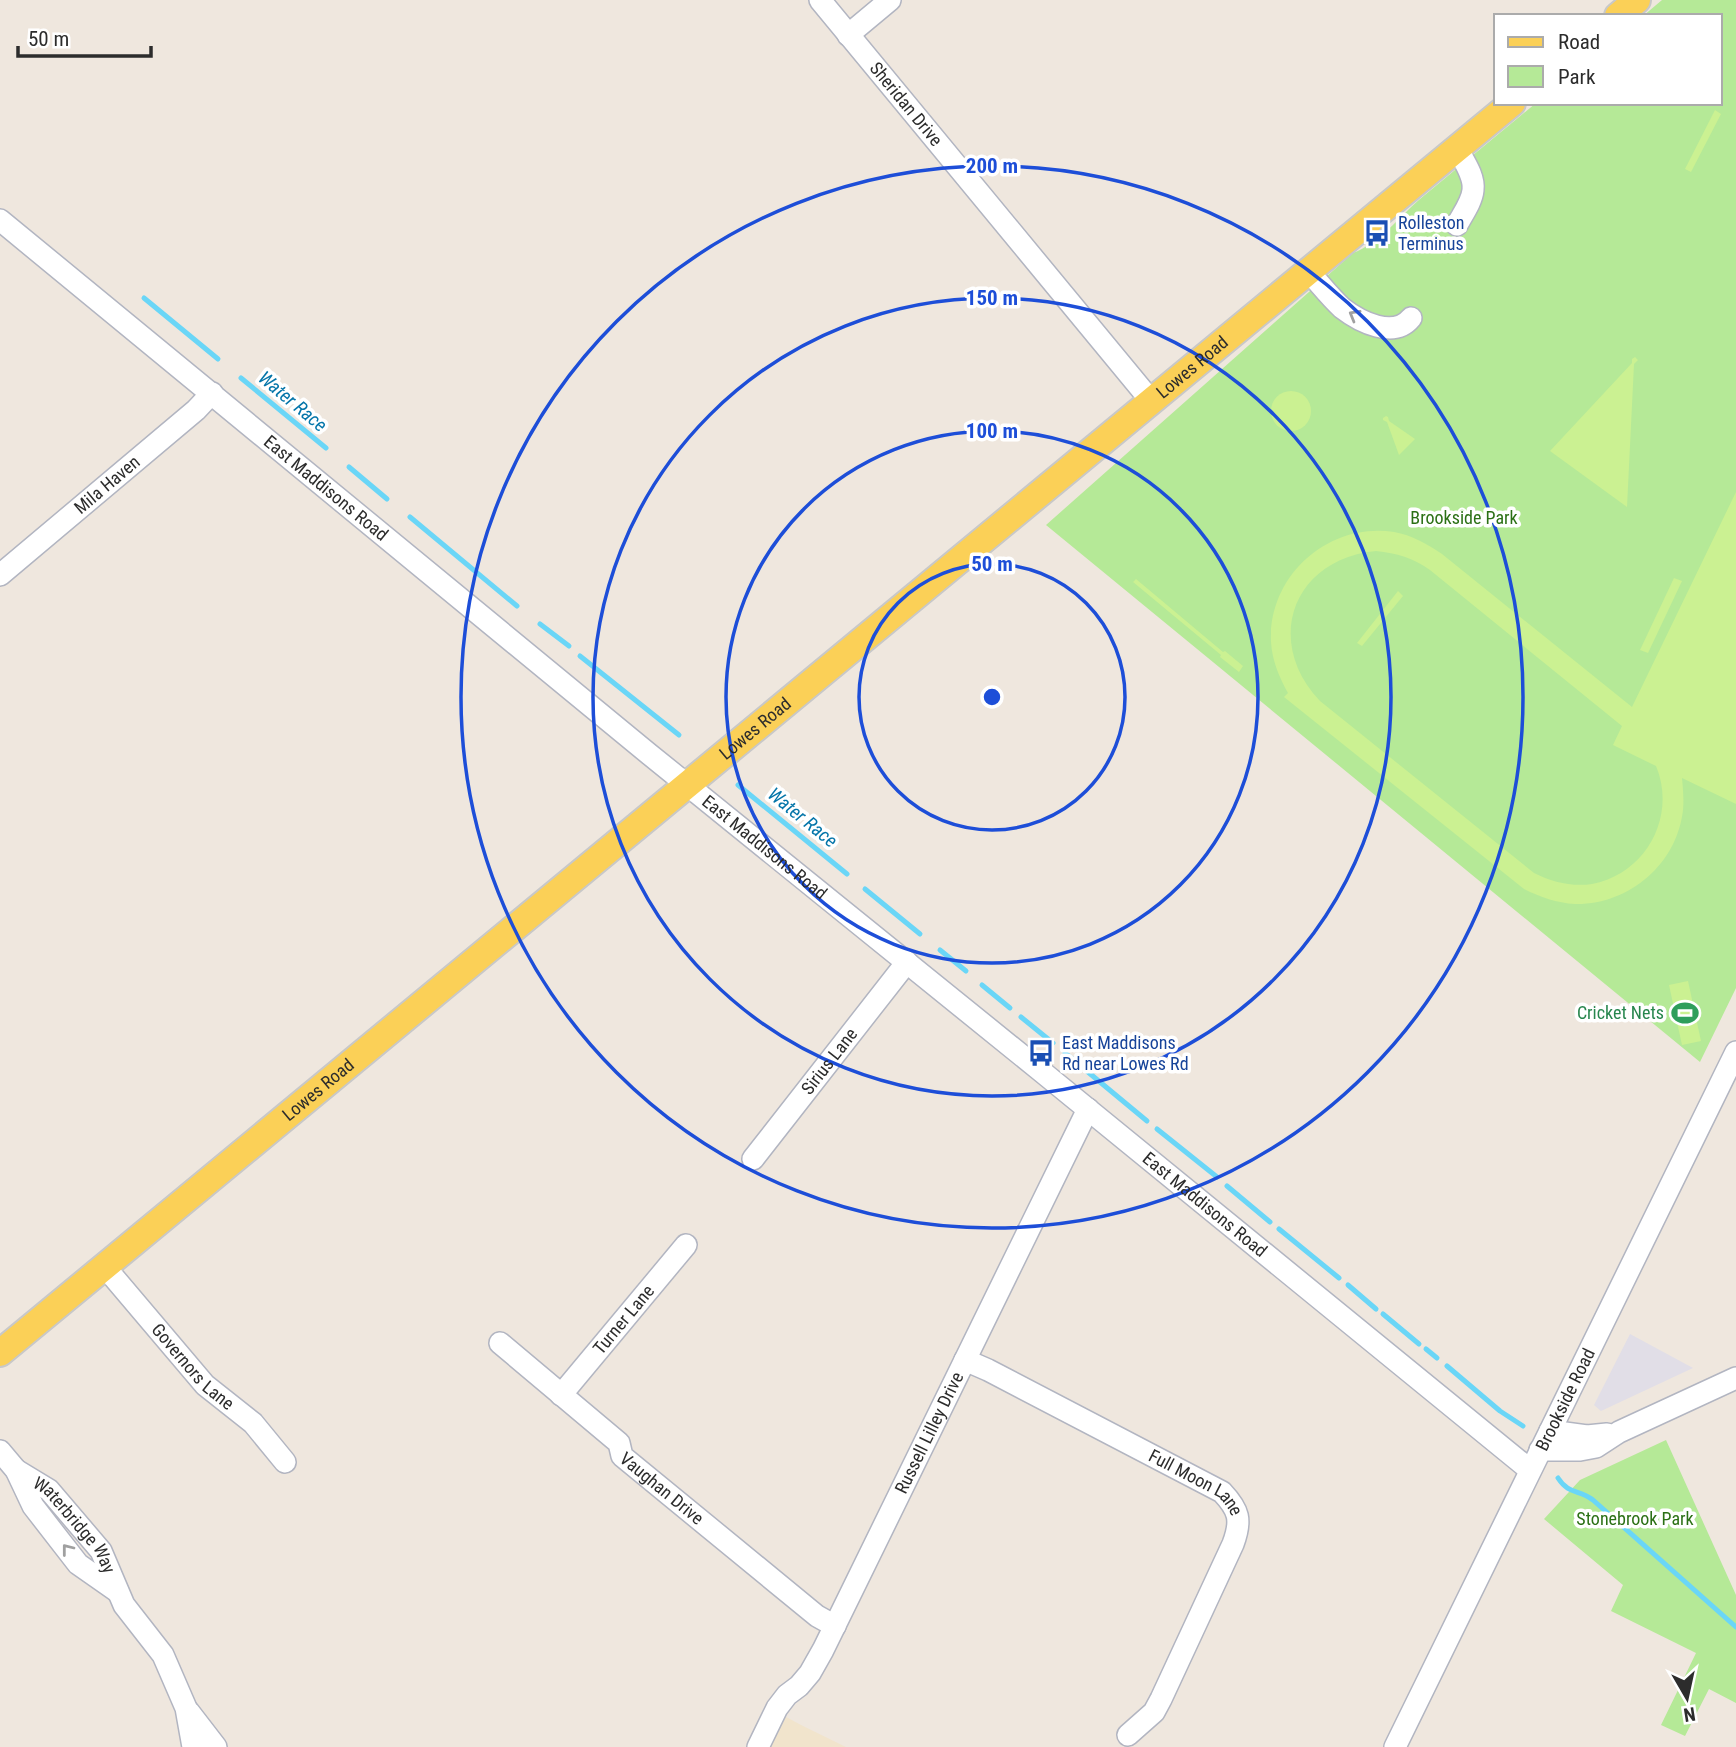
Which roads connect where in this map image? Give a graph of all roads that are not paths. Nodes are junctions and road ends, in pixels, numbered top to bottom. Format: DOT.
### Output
graph roads {
  1 [pos="820,0"];
  2 [pos="890,0"];
  3 [pos="1637,0"];
  4 [pos="1620,14"];
  5 [pos="848,35"];
  6 [pos="1510,105"];
  7 [pos="1458,149"];
  8 [pos="0,220"];
  9 [pos="1457,225"];
  10 [pos="1309,272"];
  11 [pos="1411,318"];
  12 [pos="212,393"];
  13 [pos="1152,402"];
  14 [pos="0,575"];
  15 [pos="687,785"];
  16 [pos="907,962"];
  17 [pos="1736,1052"];
  18 [pos="1088,1110"];
  19 [pos="753,1159"];
  20 [pos="686,1245"];
  21 [pos="105,1266"];
  22 [pos="500,1343"];
  23 [pos="0,1353"];
  24 [pos="965,1360"];
  25 [pos="1736,1378"];
  26 [pos="561,1395"];
  27 [pos="1545,1441"];
  28 [pos="0,1451"];
  29 [pos="285,1462"];
  30 [pos="1530,1470"];
  31 [pos="835,1626"];
  32 [pos="186,1708"];
  33 [pos="1128,1735"];
  34 [pos="193,1747"];
  35 [pos="216,1747"];
  36 [pos="758,1747"];
  37 [pos="1395,1747"];
  1 -- 5 [label="street, Sheridan Drive"];
  2 -- 5 [label="street"];
  3 -- 4 [label="main road"];
  5 -- 13 [label="street, Sheridan Drive"];
  6 -- 7 [label="main road, Lowes Road"];
  7 -- 9 [label="street"];
  7 -- 10 [label="main road, Lowes Road"];
  8 -- 12 [label="street, East Maddisons Road"];
  11 -- 10 [label="street, one-way"];
  10 -- 13 [label="main road, Lowes Road"];
  12 -- 14 [label="street, Mila Haven"];
  12 -- 15 [label="street, East Maddisons Road"];
  13 -- 15 [label="main road, Lowes Road"];
  15 -- 16 [label="street, East Maddisons Road"];
  15 -- 21 [label="main road, Lowes Road"];
  16 -- 18 [label="street, East Maddisons Road"];
  16 -- 19 [label="street, Sirius Lane"];
  17 -- 27 [label="street, Brookside Road"];
  18 -- 24 [label="street, Russell Lilley Drive"];
  18 -- 30 [label="street, East Maddisons Road"];
  20 -- 26 [label="street, Turner Lane"];
  21 -- 23 [label="main road, Lowes Road"];
  21 -- 29 [label="street, Governors Lane"];
  22 -- 26 [label="street, Vaughan Drive"];
  24 -- 31 [label="street, Russell Lilley Drive"];
  24 -- 33 [label="street, Full Moon Lane"];
  25 -- 27 [label="street"];
  26 -- 31 [label="street, Vaughan Drive"];
  27 -- 30 [label="street, Brookside Road"];
  28 -- 32 [label="street, Waterbridge Way"];
  30 -- 37 [label="street, Brookside Road"];
  31 -- 36 [label="street, Russell Lilley Drive"];
  32 -- 34 [label="street, Waterbridge Way"];
  32 -- 35 [label="street, Waterbridge Way"];
}
